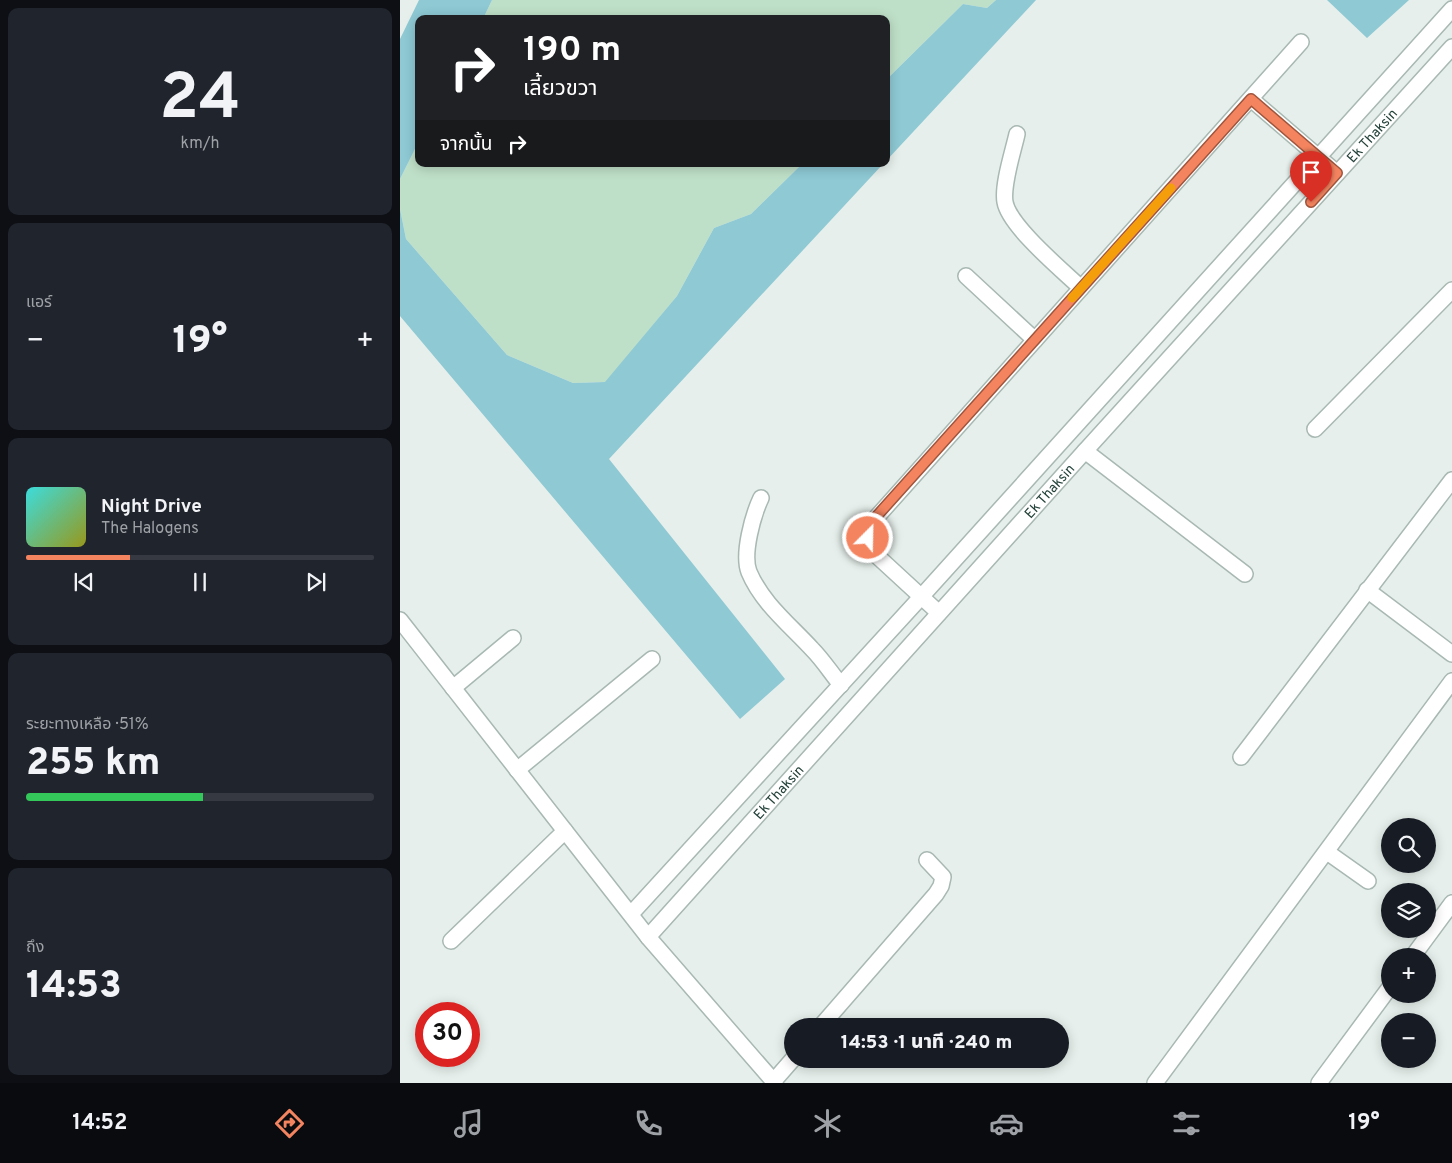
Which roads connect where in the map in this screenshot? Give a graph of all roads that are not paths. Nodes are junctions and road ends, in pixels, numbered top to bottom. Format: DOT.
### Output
graph roads {
  1 [pos="1452,9"];
  2 [pos="1302,42"];
  3 [pos="1452,47"];
  4 [pos="1251,99"];
  5 [pos="1017,134"];
  6 [pos="1318,156"];
  7 [pos="1337,173"];
  8 [pos="966,276"];
  9 [pos="1081,288"];
  10 [pos="1450,294"];
  11 [pos="1035,340"];
  12 [pos="1315,429"];
  13 [pos="1085,451"];
  14 [pos="1452,480"];
  15 [pos="761,498"];
  16 [pos="1245,574"];
  17 [pos="1367,590"];
  18 [pos="921,597"];
  19 [pos="939,613"];
  20 [pos="400,620"];
  21 [pos="513,638"];
  22 [pos="1452,654"];
  23 [pos="652,659"];
  24 [pos="1452,682"];
  25 [pos="841,685"];
  26 [pos="453,688"];
  27 [pos="1241,756"];
  28 [pos="517,770"];
  29 [pos="565,831"];
  30 [pos="1327,852"];
  31 [pos="927,860"];
  32 [pos="1368,881"];
  33 [pos="1452,903"];
  34 [pos="631,914"];
  35 [pos="648,937"];
  36 [pos="451,941"];
  37 [pos="1419,948"];
  38 [pos="1381,999"];
  39 [pos="828,1018"];
  40 [pos="786,1068"];
  41 [pos="774,1082"];
  42 [pos="1154,1083"];
  43 [pos="1318,1083"];
  1 -- 6 [label="street"];
  2 -- 4 [label="street"];
  3 -- 7 [label="street, Ek Thaksin"];
  4 -- 6 [label="street"];
  4 -- 9 [label="street"];
  5 -- 9 [label="street"];
  6 -- 7 [label="street"];
  6 -- 18 [label="street"];
  7 -- 13 [label="street, Ek Thaksin"];
  8 -- 11 [label="street"];
  9 -- 11 [label="street"];
  10 -- 12 [label="street"];
  11 -- 18 [label="street"];
  13 -- 16 [label="street"];
  13 -- 19 [label="street, Ek Thaksin"];
  14 -- 17 [label="street"];
  15 -- 25 [label="street"];
  17 -- 22 [label="street"];
  17 -- 27 [label="street"];
  18 -- 19 [label="street"];
  18 -- 25 [label="street"];
  19 -- 35 [label="street, Ek Thaksin"];
  20 -- 26 [label="street"];
  21 -- 26 [label="street"];
  23 -- 28 [label="street"];
  24 -- 30 [label="street"];
  25 -- 34 [label="street"];
  26 -- 28 [label="street"];
  28 -- 29 [label="street"];
  29 -- 34 [label="street"];
  29 -- 36 [label="street"];
  30 -- 32 [label="street"];
  30 -- 42 [label="street"];
  31 -- 39 [label="street"];
  33 -- 37 [label="street"];
  34 -- 35 [label="street"];
  35 -- 41 [label="street"];
  38 -- 43 [label="street"];
  40 -- 41 [label="street"];
}
